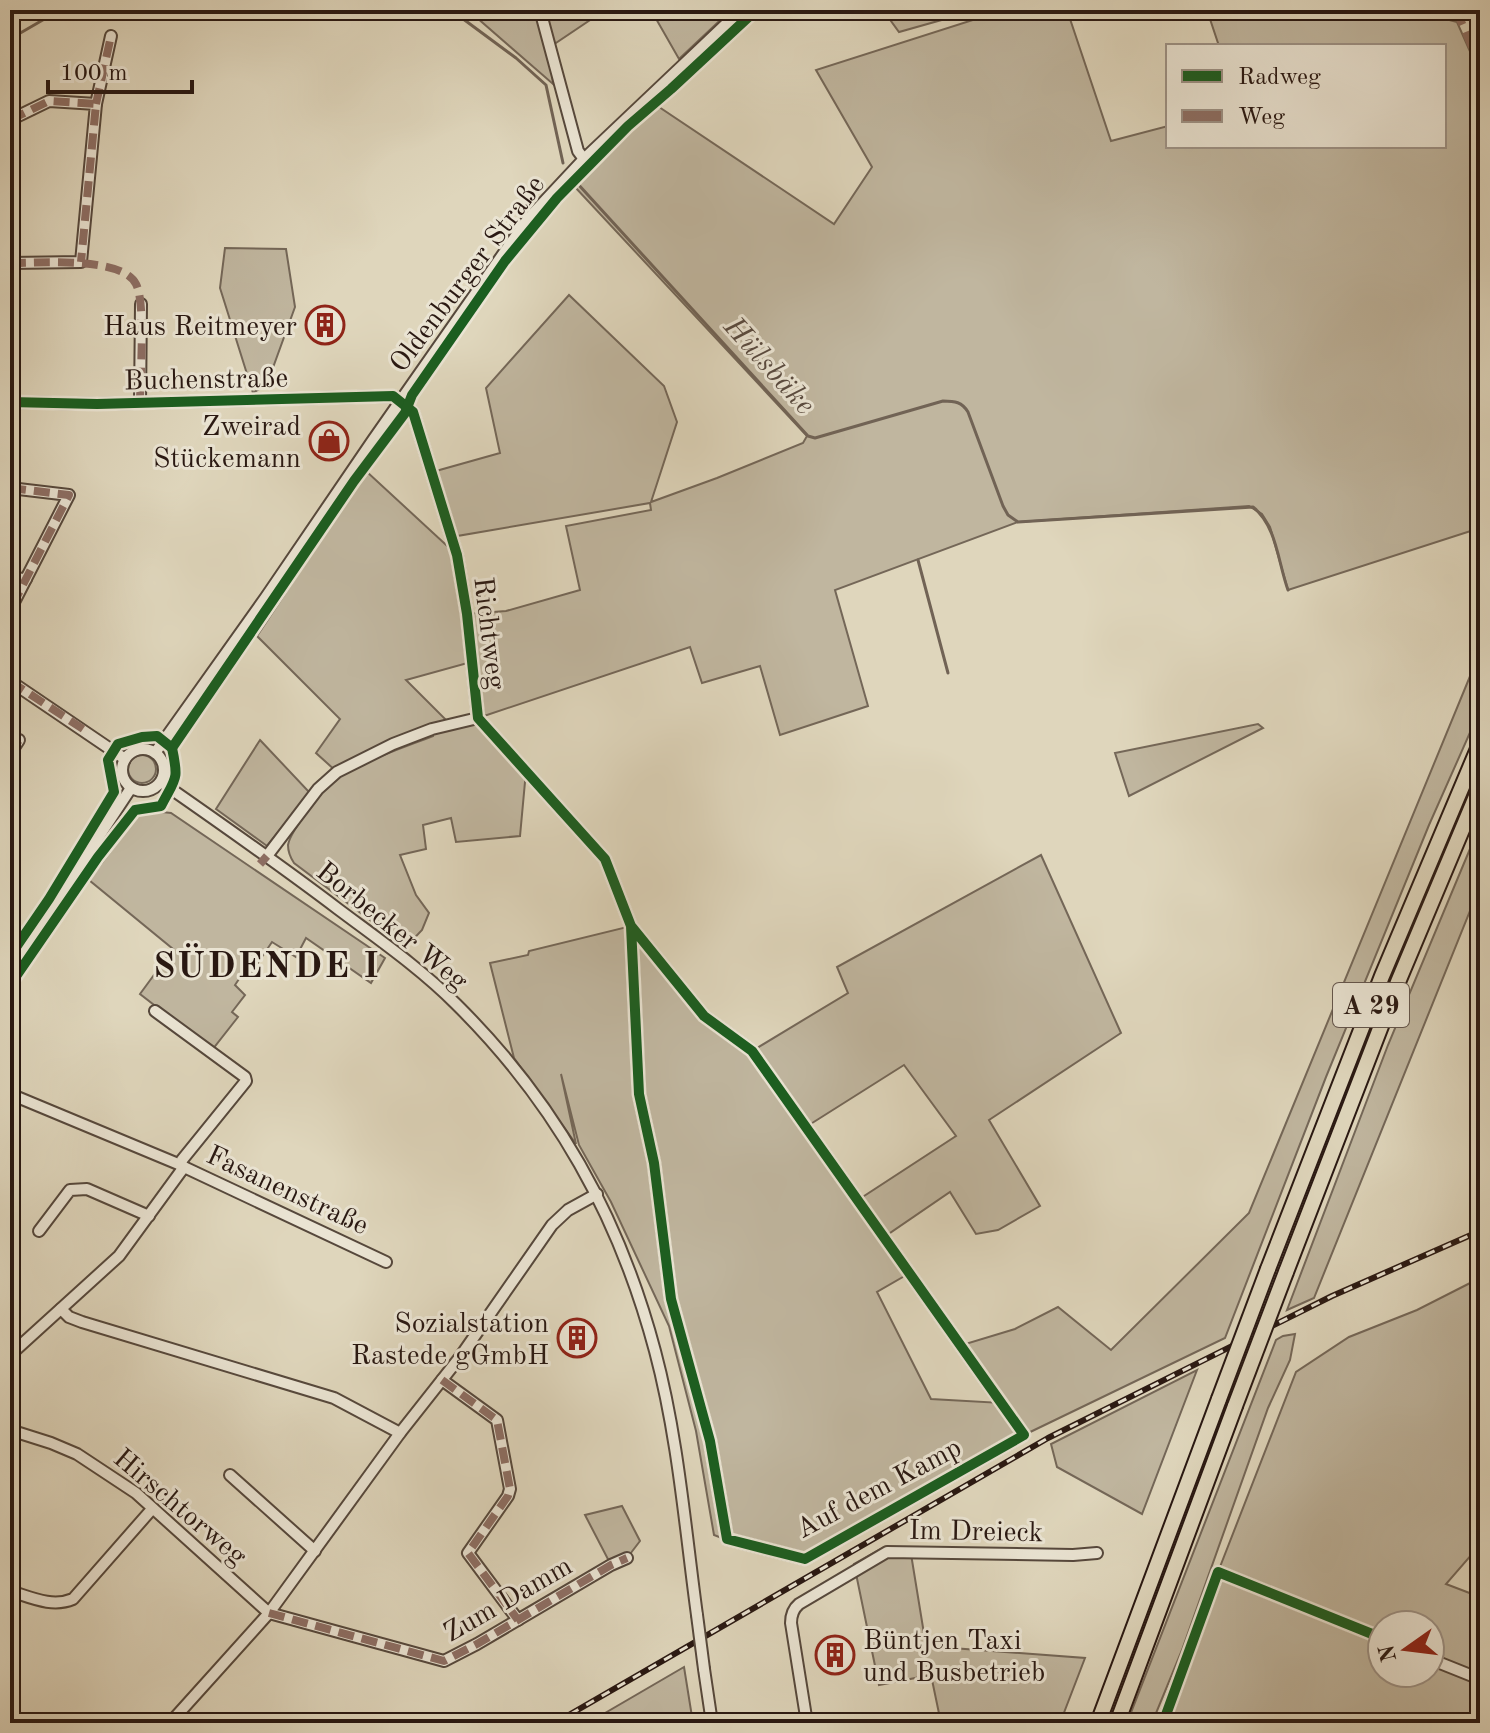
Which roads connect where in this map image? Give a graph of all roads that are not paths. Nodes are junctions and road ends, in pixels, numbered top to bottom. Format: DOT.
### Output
graph roads {
  1 [pos="540,10"];
  2 [pos="741,10"];
  3 [pos="111,36"];
  4 [pos="96,104"];
  5 [pos="10,120"];
  6 [pos="584,159"];
  7 [pos="10,263"];
  8 [pos="141,304"];
  9 [pos="401,401"];
  10 [pos="10,402"];
  11 [pos="140,403"];
  12 [pos="10,488"];
  13 [pos="10,578"];
  14 [pos="26,579"];
  15 [pos="10,610"];
  16 [pos="10,681"];
  17 [pos="478,718"];
  18 [pos="19,740"];
  19 [pos="1480,744"];
  20 [pos="155,753"];
  21 [pos="10,754"];
  22 [pos="125,759"];
  23 [pos="161,782"];
  24 [pos="1480,787"];
  25 [pos="131,788"];
  26 [pos="267,856"];
  27 [pos="631,926"];
  28 [pos="10,971"];
  29 [pos="155,1011"];
  30 [pos="10,1094"];
  31 [pos="182,1166"];
  32 [pos="597,1194"];
  33 [pos="149,1216"];
  34 [pos="39,1231"];
  35 [pos="386,1262"];
  36 [pos="61,1309"];
  37 [pos="10,1355"];
  38 [pos="442,1380"];
  39 [pos="10,1430"];
  40 [pos="400,1433"];
  41 [pos="230,1475"];
  42 [pos="152,1509"];
  43 [pos="315,1551"];
  44 [pos="1097,1553"];
  45 [pos="627,1558"];
  46 [pos="10,1591"];
  47 [pos="269,1613"];
  48 [pos="518,1620"];
  49 [pos="1366,1632"];
  50 [pos="1446,1665"];
  51 [pos="1480,1679"];
  52 [pos="170,1723"];
  53 [pos="712,1723"];
  54 [pos="807,1723"];
  55 [pos="1098,1723"];
  56 [pos="1117,1723"];
  57 [pos="1163,1723"];
  1 -- 6 [label="street"];
  2 -- 6 [label="street, Oldenburger Straße"];
  3 -- 4 [label="street"];
  4 -- 5 [label="street"];
  4 -- 7 [label="street"];
  6 -- 9 [label="street, Oldenburger Straße"];
  8 -- 11 [label="street, Buchenstraße"];
  9 -- 11 [label="street, Buchenstraße"];
  9 -- 17 [label="street, Richtweg"];
  9 -- 20 [label="street, Oldenburger Straße"];
  10 -- 11 [label="street, Buchenstraße"];
  12 -- 14 [label="street"];
  13 -- 14 [label="street"];
  14 -- 15 [label="street"];
  16 -- 22 [label="street"];
  17 -- 26 [label="street"];
  17 -- 27 [label="street, Richtweg"];
  18 -- 21 [label="street"];
  19 -- 55 [label="highway, A 29, bridge"];
  20 -- 22 [label="street"];
  20 -- 23 [label="street"];
  22 -- 25 [label="street"];
  23 -- 25 [label="street"];
  23 -- 26 [label="street, Borbecker Weg"];
  24 -- 56 [label="highway, A 29, bridge"];
  25 -- 28 [label="street"];
  26 -- 32 [label="street, Borbecker Weg"];
  27 -- 27 [label="street, Auf dem Kamp"];
  29 -- 31 [label="street"];
  30 -- 31 [label="street"];
  31 -- 33 [label="street, Fasanenstraße"];
  31 -- 35 [label="street, Fasanenstraße"];
  32 -- 38 [label="street"];
  32 -- 53 [label="street, Borbecker Weg, bridge"];
  33 -- 34 [label="street"];
  33 -- 36 [label="street, Fasanenstraße"];
  36 -- 37 [label="street, Fasanenstraße"];
  36 -- 40 [label="street"];
  38 -- 40 [label="street"];
  38 -- 48 [label="street"];
  39 -- 42 [label="street, Hirschtorweg"];
  40 -- 43 [label="street"];
  41 -- 43 [label="street"];
  42 -- 46 [label="street"];
  42 -- 47 [label="street, Hirschtorweg"];
  43 -- 47 [label="street"];
  44 -- 54 [label="street, Im Dreieck"];
  45 -- 48 [label="street, Zum Damm"];
  47 -- 48 [label="street, Zum Damm"];
  47 -- 52 [label="street"];
  49 -- 57 [label="street"];
  50 -- 51 [label="street"];
}
